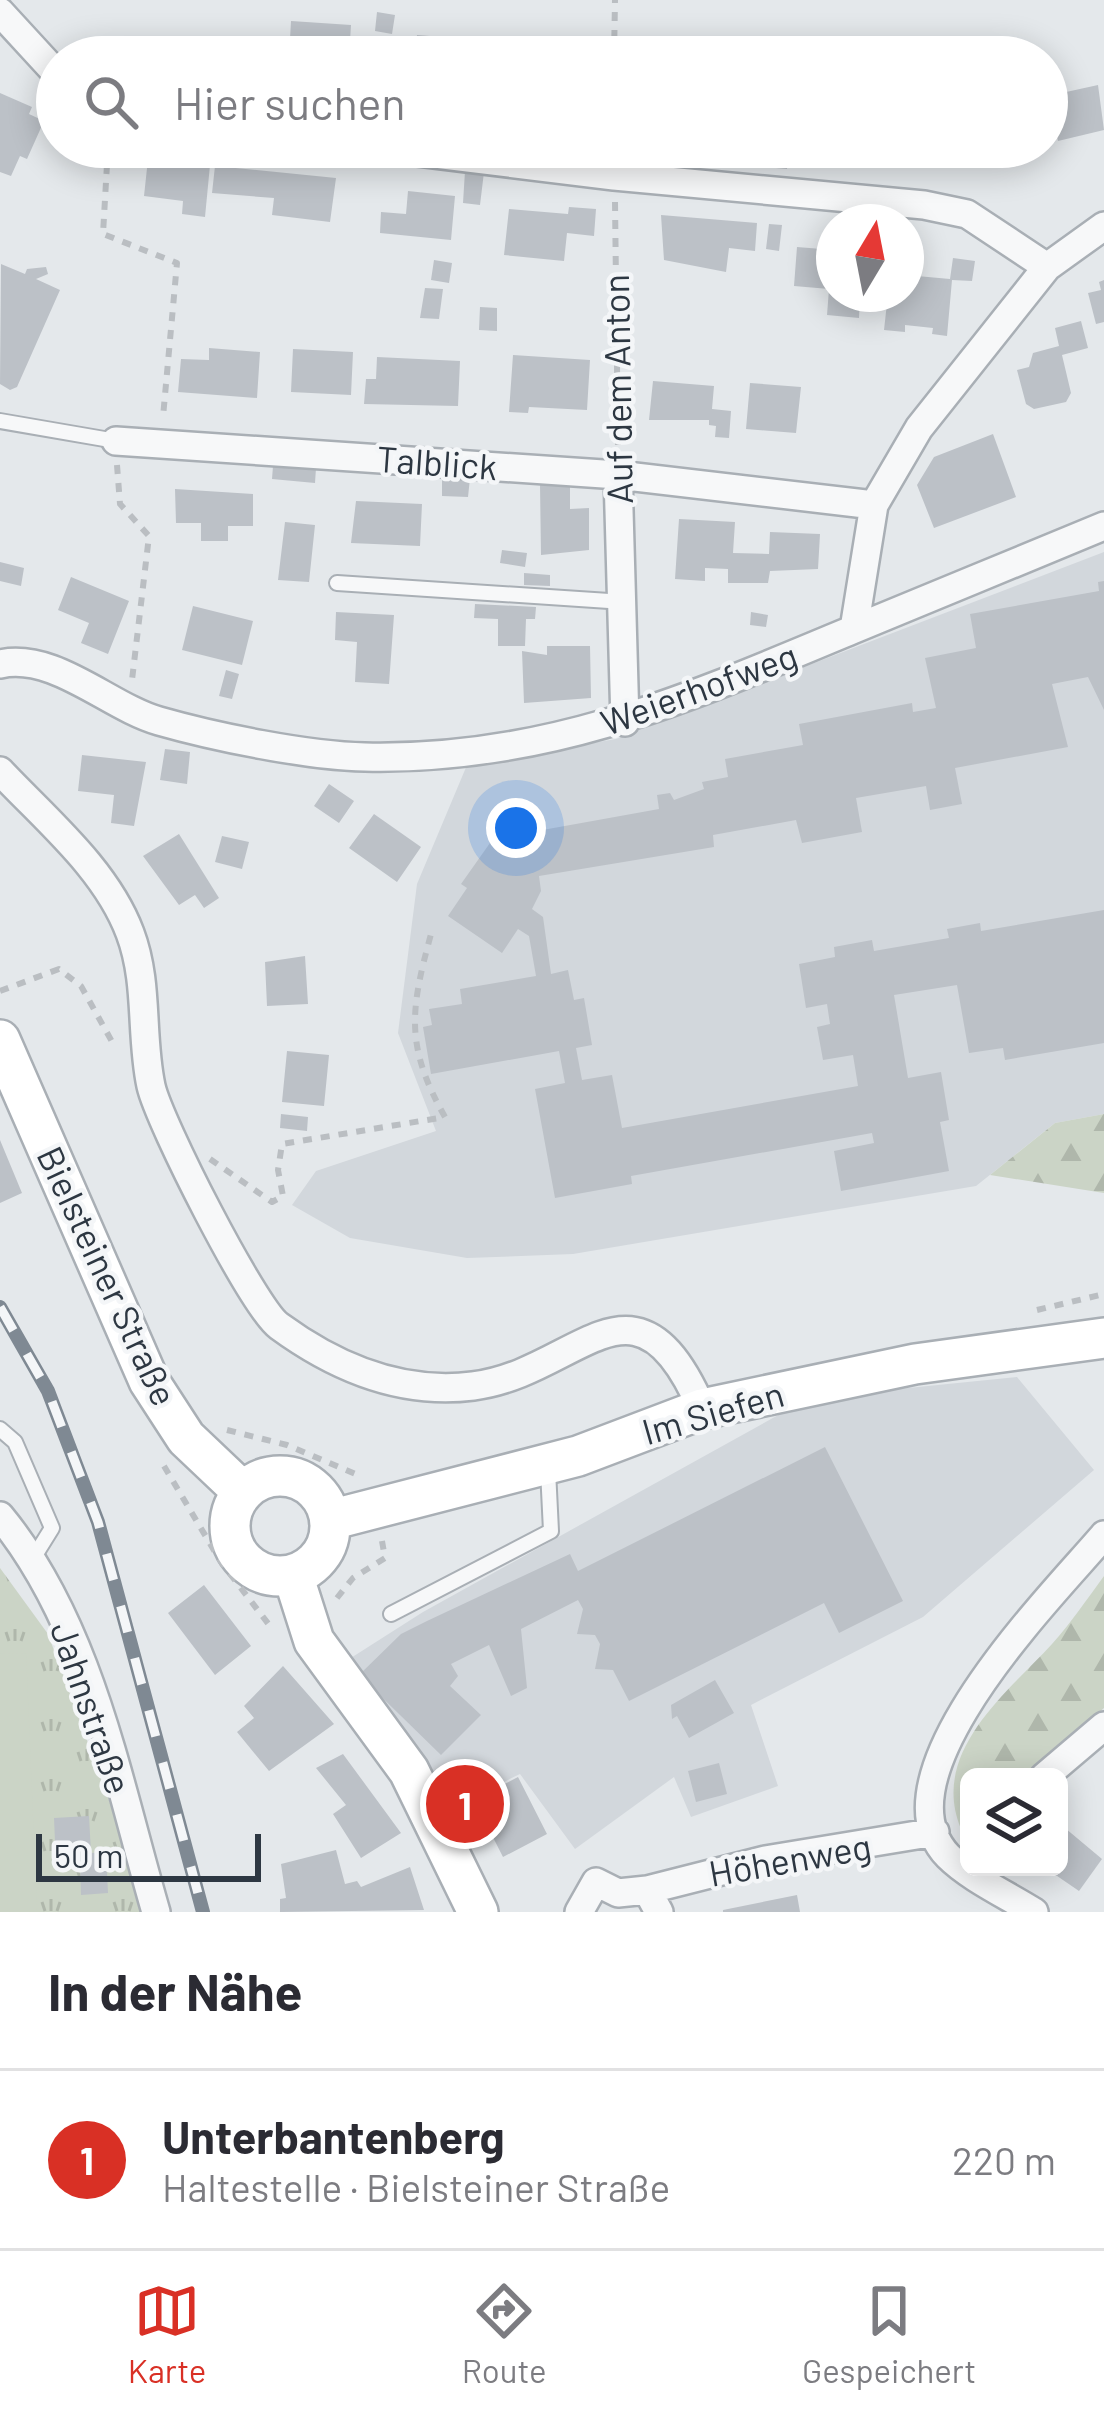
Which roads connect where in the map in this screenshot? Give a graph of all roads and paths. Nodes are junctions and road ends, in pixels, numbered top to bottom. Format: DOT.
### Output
graph roads {
  1 [pos="615,0"];
  2 [pos="0,12"];
  3 [pos="614,36"];
  4 [pos="36,51"];
  5 [pos="107,168"];
  6 [pos="549,168"];
  7 [pos="614,176"];
  8 [pos="1104,226"];
  9 [pos="1047,267"];
  10 [pos="0,421"];
  11 [pos="116,441"];
  12 [pos="161,444"];
  13 [pos="618,475"];
  14 [pos="874,505"];
  15 [pos="1104,526"];
  16 [pos="337,583"];
  17 [pos="624,602"];
  18 [pos="854,629"];
  19 [pos="0,664"];
  20 [pos="128,708"];
  21 [pos="625,722"];
  22 [pos="0,771"];
  23 [pos="431,934"];
  24 [pos="0,991"];
  25 [pos="0,1040"];
  26 [pos="151,1085"];
  27 [pos="184,1166"];
  28 [pos="1104,1338"];
  29 [pos="702,1409"];
  30 [pos="0,1429"];
  31 [pos="202,1454"];
  32 [pos="547,1465"];
  33 [pos="174,1484"];
  34 [pos="243,1492"];
  35 [pos="376,1508"];
  36 [pos="0,1516"];
  37 [pos="330,1520"];
  38 [pos="1104,1535"];
  39 [pos="34,1557"];
  40 [pos="285,1598"];
  41 [pos="392,1614"];
  42 [pos="1104,1726"];
  43 [pos="1055,1768"];
  44 [pos="950,1842"];
  45 [pos="653,1901"];
  46 [pos="156,1912"];
  47 [pos="478,1912"];
  48 [pos="579,1912"];
  49 [pos="1034,1912"];
  1 -- 3 [label="path"];
  2 -- 4 [label="street"];
  5 -- 12 [label="path"];
  6 -- 7 [label="street"];
  7 -- 9 [label="street"];
  7 -- 13 [label="path, Auf dem Anton"];
  8 -- 9 [label="street"];
  9 -- 14 [label="street"];
  10 -- 11 [label="lane, Talblick"];
  11 -- 12 [label="street, Talblick"];
  11 -- 20 [label="path"];
  12 -- 13 [label="street, Talblick"];
  13 -- 14 [label="street, Talblick"];
  13 -- 17 [label="street, Auf dem Anton"];
  14 -- 18 [label="street"];
  15 -- 18 [label="street, Weierhofweg"];
  16 -- 17 [label="lane"];
  17 -- 21 [label="street, Auf dem Anton"];
  18 -- 21 [label="street, Weierhofweg"];
  19 -- 20 [label="street, Weierhofweg"];
  20 -- 21 [label="street, Weierhofweg"];
  22 -- 26 [label="street"];
  23 -- 27 [label="path"];
  24 -- 26 [label="path"];
  25 -- 31 [label="main road, Bielsteiner Straße"];
  26 -- 27 [label="street"];
  27 -- 29 [label="street"];
  28 -- 29 [label="main road, Im Siefen"];
  29 -- 32 [label="main road, Im Siefen"];
  30 -- 39 [label="lane"];
  31 -- 33 [label="path"];
  31 -- 34 [label="main road, Bielsteiner Straße"];
  31 -- 35 [label="path"];
  32 -- 35 [label="main road, Im Siefen"];
  32 -- 41 [label="lane"];
  34 -- 37 [label="main road"];
  34 -- 40 [label="main road"];
  35 -- 37 [label="main road, Im Siefen"];
  35 -- 40 [label="path"];
  36 -- 39 [label="street, Jahnstraße"];
  37 -- 40 [label="main road"];
  38 -- 44 [label="street"];
  39 -- 46 [label="street, Jahnstraße"];
  40 -- 47 [label="main road"];
  42 -- 43 [label="street"];
  44 -- 45 [label="street, Höhenweg"];
  44 -- 49 [label="street"];
  45 -- 48 [label="street"];
}
